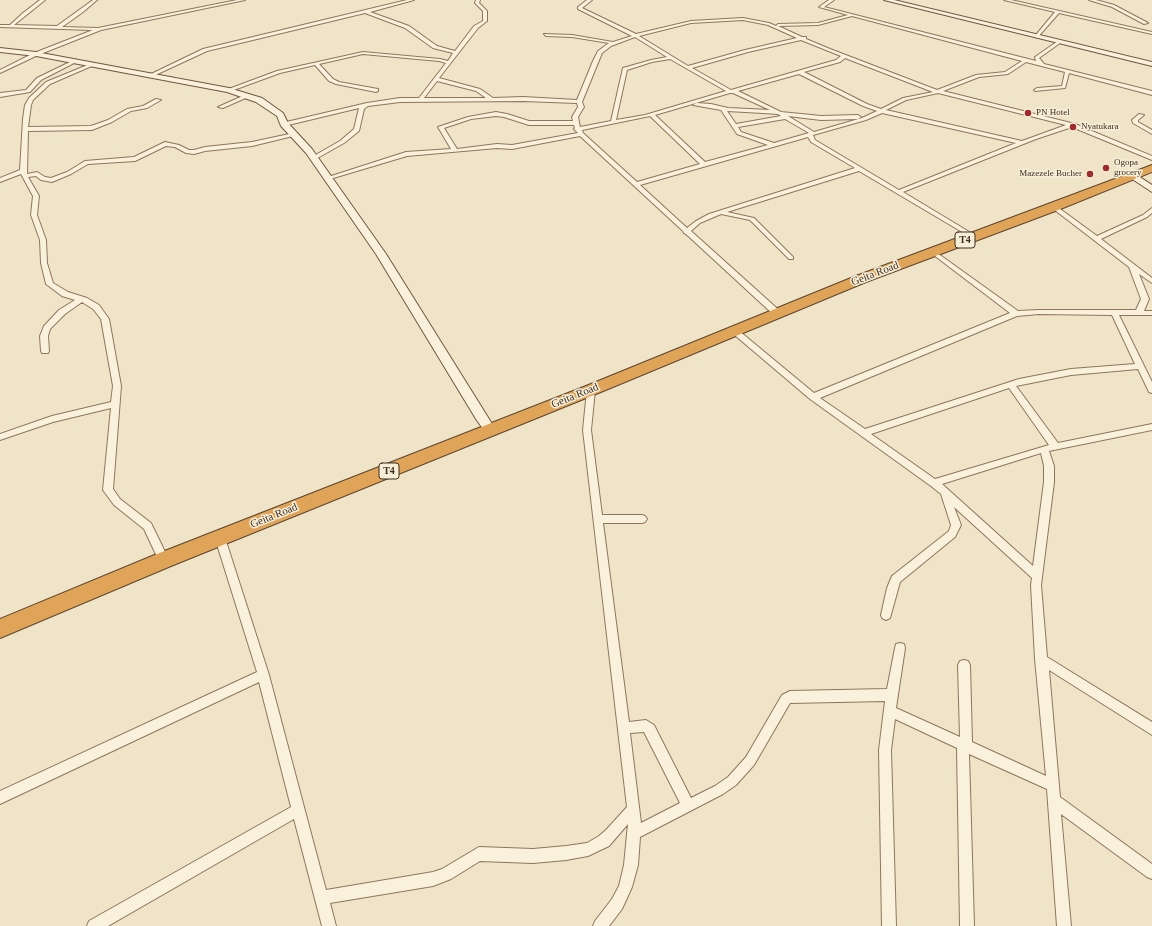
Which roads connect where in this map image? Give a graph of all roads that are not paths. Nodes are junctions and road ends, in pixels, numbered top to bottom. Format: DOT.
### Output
graph roads {
  1 [pos="43,0"];
  2 [pos="95,0"];
  3 [pos="212,0"];
  4 [pos="243,0"];
  5 [pos="412,0"];
  6 [pos="478,0"];
  7 [pos="590,0"];
  8 [pos="832,0"];
  9 [pos="887,0"];
  10 [pos="1006,0"];
  11 [pos="1090,0"];
  12 [pos="204,9"];
  13 [pos="367,12"];
  14 [pos="1058,12"];
  15 [pos="851,16"];
  16 [pos="1151,20"];
  17 [pos="1146,23"];
  18 [pos="769,24"];
  19 [pos="12,25"];
  20 [pos="0,26"];
  21 [pos="59,27"];
  22 [pos="100,29"];
  23 [pos="1140,30"];
  24 [pos="801,32"];
  25 [pos="1152,33"];
  26 [pos="546,35"];
  27 [pos="796,35"];
  28 [pos="636,36"];
  29 [pos="1037,37"];
  30 [pos="804,38"];
  31 [pos="1058,42"];
  32 [pos="614,43"];
  33 [pos="0,50"];
  34 [pos="456,53"];
  35 [pos="36,54"];
  36 [pos="844,56"];
  37 [pos="671,58"];
  38 [pos="1036,59"];
  39 [pos="1028,61"];
  40 [pos="74,62"];
  41 [pos="449,63"];
  42 [pos="315,64"];
  43 [pos="1152,64"];
  44 [pos="92,65"];
  45 [pos="1043,65"];
  46 [pos="688,68"];
  47 [pos="0,72"];
  48 [pos="799,72"];
  49 [pos="1067,72"];
  50 [pos="149,76"];
  51 [pos="436,79"];
  52 [pos="229,90"];
  53 [pos="376,90"];
  54 [pos="1037,90"];
  55 [pos="733,91"];
  56 [pos="938,91"];
  57 [pos="1152,93"];
  58 [pos="0,95"];
  59 [pos="247,96"];
  60 [pos="421,99"];
  61 [pos="491,99"];
  62 [pos="508,99"];
  63 [pos="158,100"];
  64 [pos="579,102"];
  65 [pos="367,105"];
  66 [pos="684,105"];
  67 [pos="221,107"];
  68 [pos="723,109"];
  69 [pos="882,111"];
  70 [pos="778,112"];
  71 [pos="361,114"];
  72 [pos="500,114"];
  73 [pos="651,114"];
  74 [pos="1141,115"];
  75 [pos="312,117"];
  76 [pos="785,117"];
  77 [pos="868,117"];
  78 [pos="613,122"];
  79 [pos="284,124"];
  80 [pos="1074,125"];
  81 [pos="734,126"];
  82 [pos="26,129"];
  83 [pos="578,129"];
  84 [pos="1152,132"];
  85 [pos="812,134"];
  86 [pos="294,135"];
  87 [pos="1022,143"];
  88 [pos="775,145"];
  89 [pos="451,151"];
  90 [pos="314,158"];
  91 [pos="1152,158"];
  92 [pos="704,165"];
  93 [pos="1152,168"];
  94 [pos="859,169"];
  95 [pos="24,173"];
  96 [pos="1132,175"];
  97 [pos="328,178"];
  98 [pos="0,180"];
  99 [pos="635,184"];
  100 [pos="1152,189"];
  101 [pos="898,192"];
  102 [pos="1054,207"];
  103 [pos="1152,210"];
  104 [pos="719,212"];
  105 [pos="686,232"];
  106 [pos="974,237"];
  107 [pos="1098,238"];
  108 [pos="933,252"];
  109 [pos="790,258"];
  110 [pos="1131,265"];
  111 [pos="1152,281"];
  112 [pos="81,299"];
  113 [pos="1139,313"];
  114 [pos="1152,313"];
  115 [pos="778,314"];
  116 [pos="1016,314"];
  117 [pos="1115,314"];
  118 [pos="735,332"];
  119 [pos="46,351"];
  120 [pos="1140,366"];
  121 [pos="1011,385"];
  122 [pos="591,390"];
  123 [pos="1152,390"];
  124 [pos="813,397"];
  125 [pos="115,404"];
  126 [pos="1152,427"];
  127 [pos="490,430"];
  128 [pos="864,433"];
  129 [pos="0,437"];
  130 [pos="1056,446"];
  131 [pos="1044,449"];
  132 [pos="934,483"];
  133 [pos="945,493"];
  134 [pos="598,519"];
  135 [pos="642,519"];
  136 [pos="220,538"];
  137 [pos="164,560"];
  138 [pos="1036,575"];
  139 [pos="886,615"];
  140 [pos="0,629"];
  141 [pos="900,648"];
  142 [pos="1041,658"];
  143 [pos="964,665"];
  144 [pos="263,675"];
  145 [pos="892,696"];
  146 [pos="890,711"];
  147 [pos="624,728"];
  148 [pos="1152,729"];
  149 [pos="965,746"];
  150 [pos="1052,786"];
  151 [pos="0,798"];
  152 [pos="1054,801"];
  153 [pos="688,806"];
  154 [pos="633,809"];
  155 [pos="298,810"];
  156 [pos="634,833"];
  157 [pos="1152,872"];
  158 [pos="322,898"];
  159 [pos="94,926"];
  160 [pos="329,926"];
  161 [pos="600,926"];
  162 [pos="889,926"];
  163 [pos="967,926"];
  164 [pos="1064,926"];
  1 -- 19 [label="street"];
  2 -- 21 [label="street"];
  3 -- 12 [label="street"];
  4 -- 12 [label="street"];
  5 -- 13 [label="street"];
  6 -- 34 [label="street"];
  7 -- 28 [label="street"];
  8 -- 15 [label="street"];
  9 -- 29 [label="street"];
  10 -- 14 [label="street"];
  11 -- 17 [label="street"];
  12 -- 22 [label="street"];
  13 -- 34 [label="street"];
  13 -- 50 [label="street"];
  14 -- 23 [label="street"];
  14 -- 29 [label="street"];
  15 -- 18 [label="street"];
  15 -- 39 [label="street"];
  16 -- 17 [label="street"];
  17 -- 23 [label="street"];
  18 -- 27 [label="street"];
  18 -- 28 [label="street"];
  19 -- 20 [label="street"];
  19 -- 21 [label="street"];
  21 -- 22 [label="street"];
  22 -- 35 [label="street"];
  23 -- 25 [label="street"];
  24 -- 27 [label="street"];
  26 -- 32 [label="street"];
  27 -- 30 [label="street"];
  28 -- 32 [label="street"];
  28 -- 37 [label="street"];
  29 -- 31 [label="street"];
  30 -- 36 [label="street"];
  30 -- 46 [label="street"];
  31 -- 38 [label="street"];
  31 -- 43 [label="street"];
  32 -- 64 [label="street"];
  33 -- 35 [label="street"];
  34 -- 41 [label="street"];
  35 -- 40 [label="street"];
  35 -- 47 [label="street"];
  36 -- 48 [label="street"];
  36 -- 56 [label="street"];
  37 -- 46 [label="street"];
  37 -- 78 [label="street"];
  38 -- 39 [label="street"];
  38 -- 45 [label="street"];
  39 -- 45 [label="street"];
  39 -- 56 [label="street"];
  40 -- 44 [label="street"];
  40 -- 58 [label="street"];
  41 -- 42 [label="street"];
  41 -- 51 [label="street"];
  42 -- 52 [label="street"];
  42 -- 53 [label="street"];
  44 -- 50 [label="street"];
  44 -- 82 [label="street"];
  45 -- 49 [label="street"];
  46 -- 55 [label="street"];
  48 -- 55 [label="street"];
  48 -- 69 [label="street"];
  49 -- 54 [label="street"];
  49 -- 57 [label="street"];
  50 -- 52 [label="street"];
  51 -- 60 [label="street"];
  51 -- 61 [label="street"];
  52 -- 59 [label="street"];
  55 -- 66 [label="street"];
  55 -- 70 [label="street"];
  56 -- 69 [label="street"];
  56 -- 80 [label="street"];
  59 -- 67 [label="street"];
  59 -- 79 [label="street"];
  60 -- 61 [label="street"];
  60 -- 65 [label="street"];
  61 -- 62 [label="street"];
  62 -- 64 [label="street"];
  62 -- 72 [label="street"];
  63 -- 82 [label="street"];
  64 -- 83 [label="street"];
  65 -- 71 [label="street"];
  65 -- 75 [label="street"];
  66 -- 68 [label="street"];
  66 -- 73 [label="street"];
  68 -- 70 [label="street"];
  68 -- 81 [label="street"];
  69 -- 77 [label="street"];
  69 -- 87 [label="street"];
  70 -- 76 [label="street"];
  70 -- 77 [label="street"];
  71 -- 75 [label="street"];
  71 -- 90 [label="street"];
  72 -- 83 [label="street"];
  72 -- 89 [label="street"];
  73 -- 78 [label="street"];
  73 -- 92 [label="street"];
  74 -- 84 [label="street"];
  75 -- 79 [label="street"];
  76 -- 81 [label="street"];
  76 -- 85 [label="street"];
  77 -- 85 [label="street"];
  78 -- 83 [label="street"];
  79 -- 86 [label="street"];
  80 -- 87 [label="street"];
  80 -- 91 [label="street"];
  81 -- 88 [label="street"];
  82 -- 95 [label="street"];
  83 -- 89 [label="street"];
  83 -- 99 [label="street"];
  85 -- 88 [label="street"];
  85 -- 94 [label="street"];
  86 -- 90 [label="street"];
  86 -- 95 [label="street"];
  87 -- 101 [label="street"];
  88 -- 92 [label="street"];
  89 -- 97 [label="street"];
  90 -- 97 [label="street"];
  92 -- 99 [label="street"];
  93 -- 96 [label="highway, Geita Road / T4"];
  94 -- 101 [label="street"];
  94 -- 104 [label="street"];
  95 -- 98 [label="street"];
  95 -- 112 [label="street"];
  96 -- 100 [label="street"];
  96 -- 102 [label="highway, Geita Road / T4"];
  97 -- 127 [label="street"];
  99 -- 105 [label="street"];
  101 -- 106 [label="street"];
  102 -- 106 [label="highway, Geita Road / T4"];
  102 -- 107 [label="street"];
  103 -- 107 [label="street"];
  104 -- 105 [label="street"];
  104 -- 109 [label="street"];
  105 -- 115 [label="street"];
  106 -- 108 [label="highway, Geita Road / T4"];
  107 -- 110 [label="street"];
  108 -- 115 [label="highway, Geita Road / T4"];
  108 -- 116 [label="street"];
  110 -- 111 [label="street"];
  110 -- 113 [label="street"];
  112 -- 119 [label="street"];
  112 -- 125 [label="street"];
  113 -- 114 [label="street"];
  113 -- 117 [label="street"];
  115 -- 118 [label="highway, Geita Road / T4"];
  116 -- 117 [label="street"];
  116 -- 124 [label="street"];
  117 -- 120 [label="street"];
  118 -- 122 [label="highway, Geita Road / T4"];
  118 -- 124 [label="street"];
  120 -- 121 [label="street"];
  120 -- 123 [label="street"];
  121 -- 128 [label="street"];
  121 -- 130 [label="street"];
  122 -- 127 [label="highway, Geita Road / T4"];
  122 -- 134 [label="street"];
  124 -- 128 [label="street"];
  125 -- 129 [label="street"];
  125 -- 137 [label="street"];
  126 -- 130 [label="street"];
  127 -- 136 [label="highway, Geita Road / T4"];
  128 -- 132 [label="street"];
  130 -- 131 [label="street"];
  131 -- 132 [label="street"];
  131 -- 138 [label="street"];
  132 -- 133 [label="street"];
  133 -- 138 [label="street"];
  133 -- 139 [label="street"];
  134 -- 135 [label="street"];
  134 -- 147 [label="street"];
  136 -- 137 [label="highway, Geita Road / T4"];
  136 -- 144 [label="street"];
  137 -- 140 [label="highway, Geita Road / T4"];
  138 -- 142 [label="street"];
  141 -- 145 [label="street"];
  142 -- 148 [label="street"];
  142 -- 150 [label="street"];
  143 -- 149 [label="street"];
  144 -- 151 [label="street"];
  144 -- 155 [label="street"];
  145 -- 146 [label="street"];
  145 -- 153 [label="street"];
  146 -- 149 [label="street"];
  146 -- 162 [label="street"];
  147 -- 153 [label="street"];
  147 -- 154 [label="street"];
  149 -- 150 [label="street"];
  149 -- 163 [label="street"];
  150 -- 152 [label="street"];
  152 -- 157 [label="street"];
  152 -- 164 [label="street"];
  153 -- 156 [label="street"];
  154 -- 156 [label="street"];
  154 -- 158 [label="street"];
  155 -- 158 [label="street"];
  155 -- 159 [label="street"];
  156 -- 161 [label="street"];
  158 -- 160 [label="street"];
}
